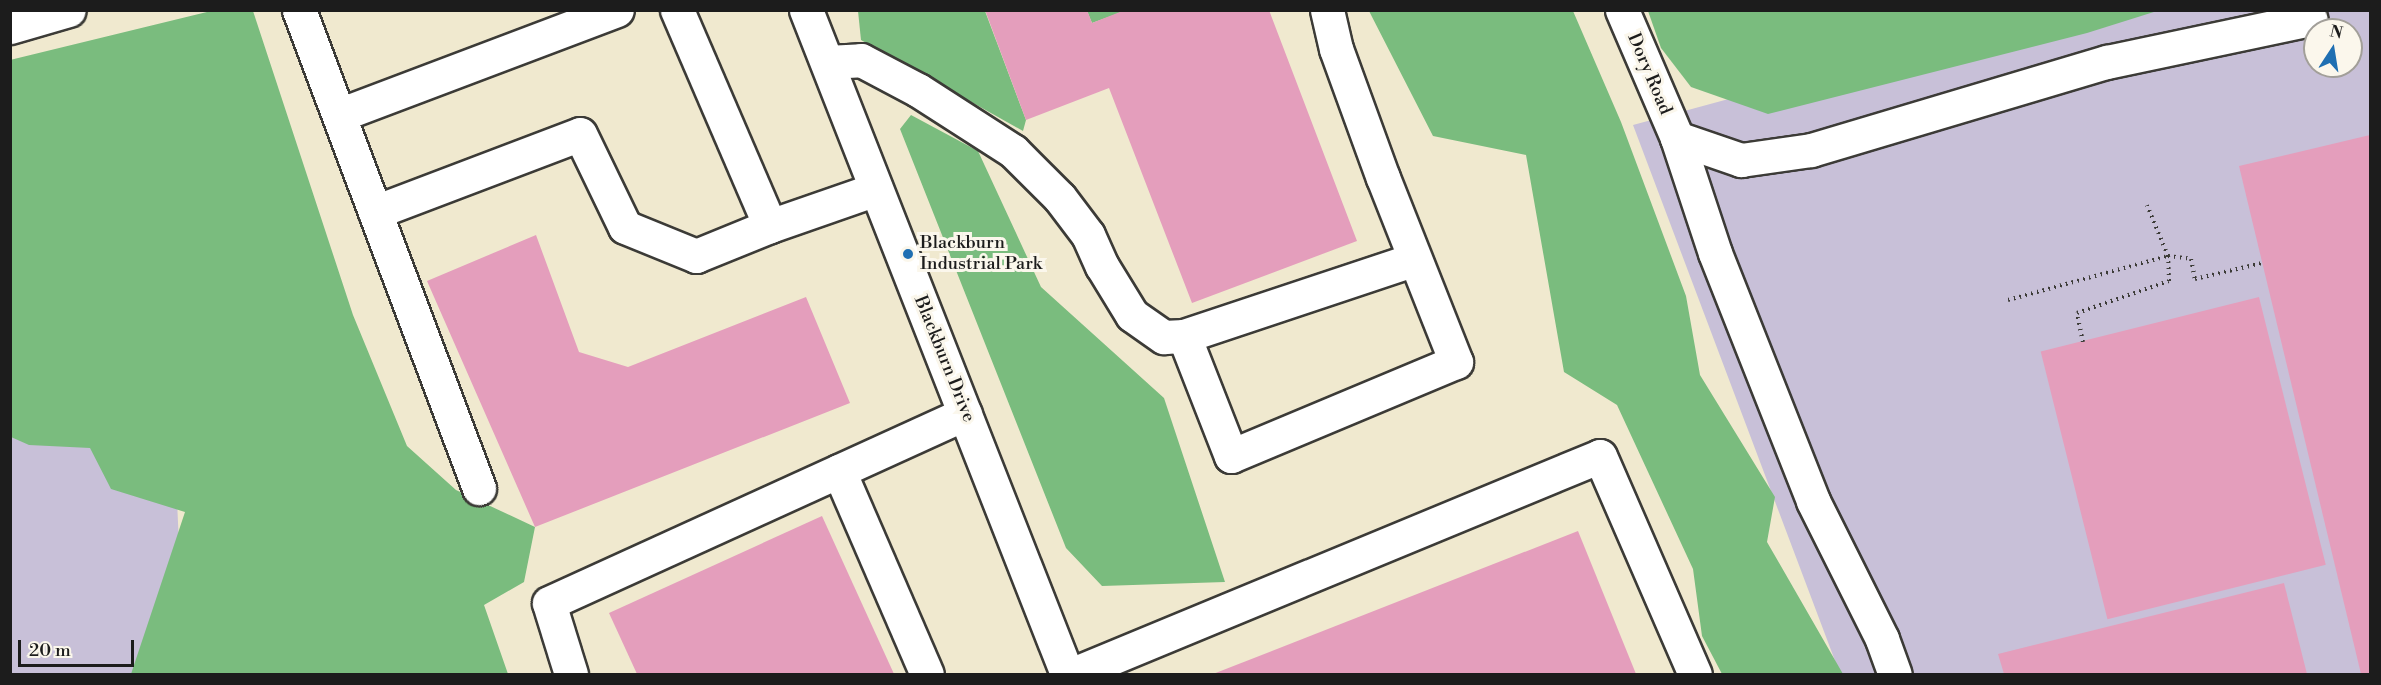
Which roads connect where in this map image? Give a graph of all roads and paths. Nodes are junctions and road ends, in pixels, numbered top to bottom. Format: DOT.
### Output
graph roads {
  1 [pos="69,10"];
  2 [pos="299,10"];
  3 [pos="617,10"];
  4 [pos="678,10"];
  5 [pos="806,10"];
  6 [pos="1328,10"];
  7 [pos="1622,10"];
  8 [pos="2303,21"];
  9 [pos="10,27"];
  10 [pos="827,62"];
  11 [pos="339,115"];
  12 [pos="1677,138"];
  13 [pos="876,189"];
  14 [pos="2147,205"];
  15 [pos="375,212"];
  16 [pos="770,226"];
  17 [pos="2168,256"];
  18 [pos="1413,260"];
  19 [pos="2262,263"];
  20 [pos="2008,300"];
  21 [pos="1184,336"];
  22 [pos="2083,342"];
  23 [pos="965,413"];
  24 [pos="839,471"];
  25 [pos="479,488"];
  26 [pos="572,675"];
  27 [pos="927,675"];
  28 [pos="1067,675"];
  29 [pos="1073,675"];
  30 [pos="1695,675"];
  31 [pos="1895,675"];
  1 -- 9 [label="street"];
  2 -- 11 [label="street"];
  3 -- 11 [label="street"];
  4 -- 16 [label="street"];
  5 -- 10 [label="street, Blackburn Drive"];
  6 -- 18 [label="street"];
  7 -- 12 [label="street, Dory Road"];
  8 -- 12 [label="street"];
  10 -- 13 [label="street, Blackburn Drive"];
  10 -- 21 [label="street"];
  11 -- 15 [label="street"];
  12 -- 31 [label="street, Dory Road"];
  13 -- 16 [label="street"];
  13 -- 23 [label="street, Blackburn Drive"];
  14 -- 17 [label="path"];
  15 -- 16 [label="street"];
  15 -- 25 [label="street"];
  17 -- 19 [label="path"];
  17 -- 20 [label="path"];
  17 -- 22 [label="path"];
  18 -- 21 [label="street"];
  18 -- 21 [label="street"];
  23 -- 24 [label="street"];
  23 -- 28 [label="street, Blackburn Drive"];
  24 -- 26 [label="street"];
  24 -- 27 [label="street"];
  29 -- 30 [label="street"];
}
